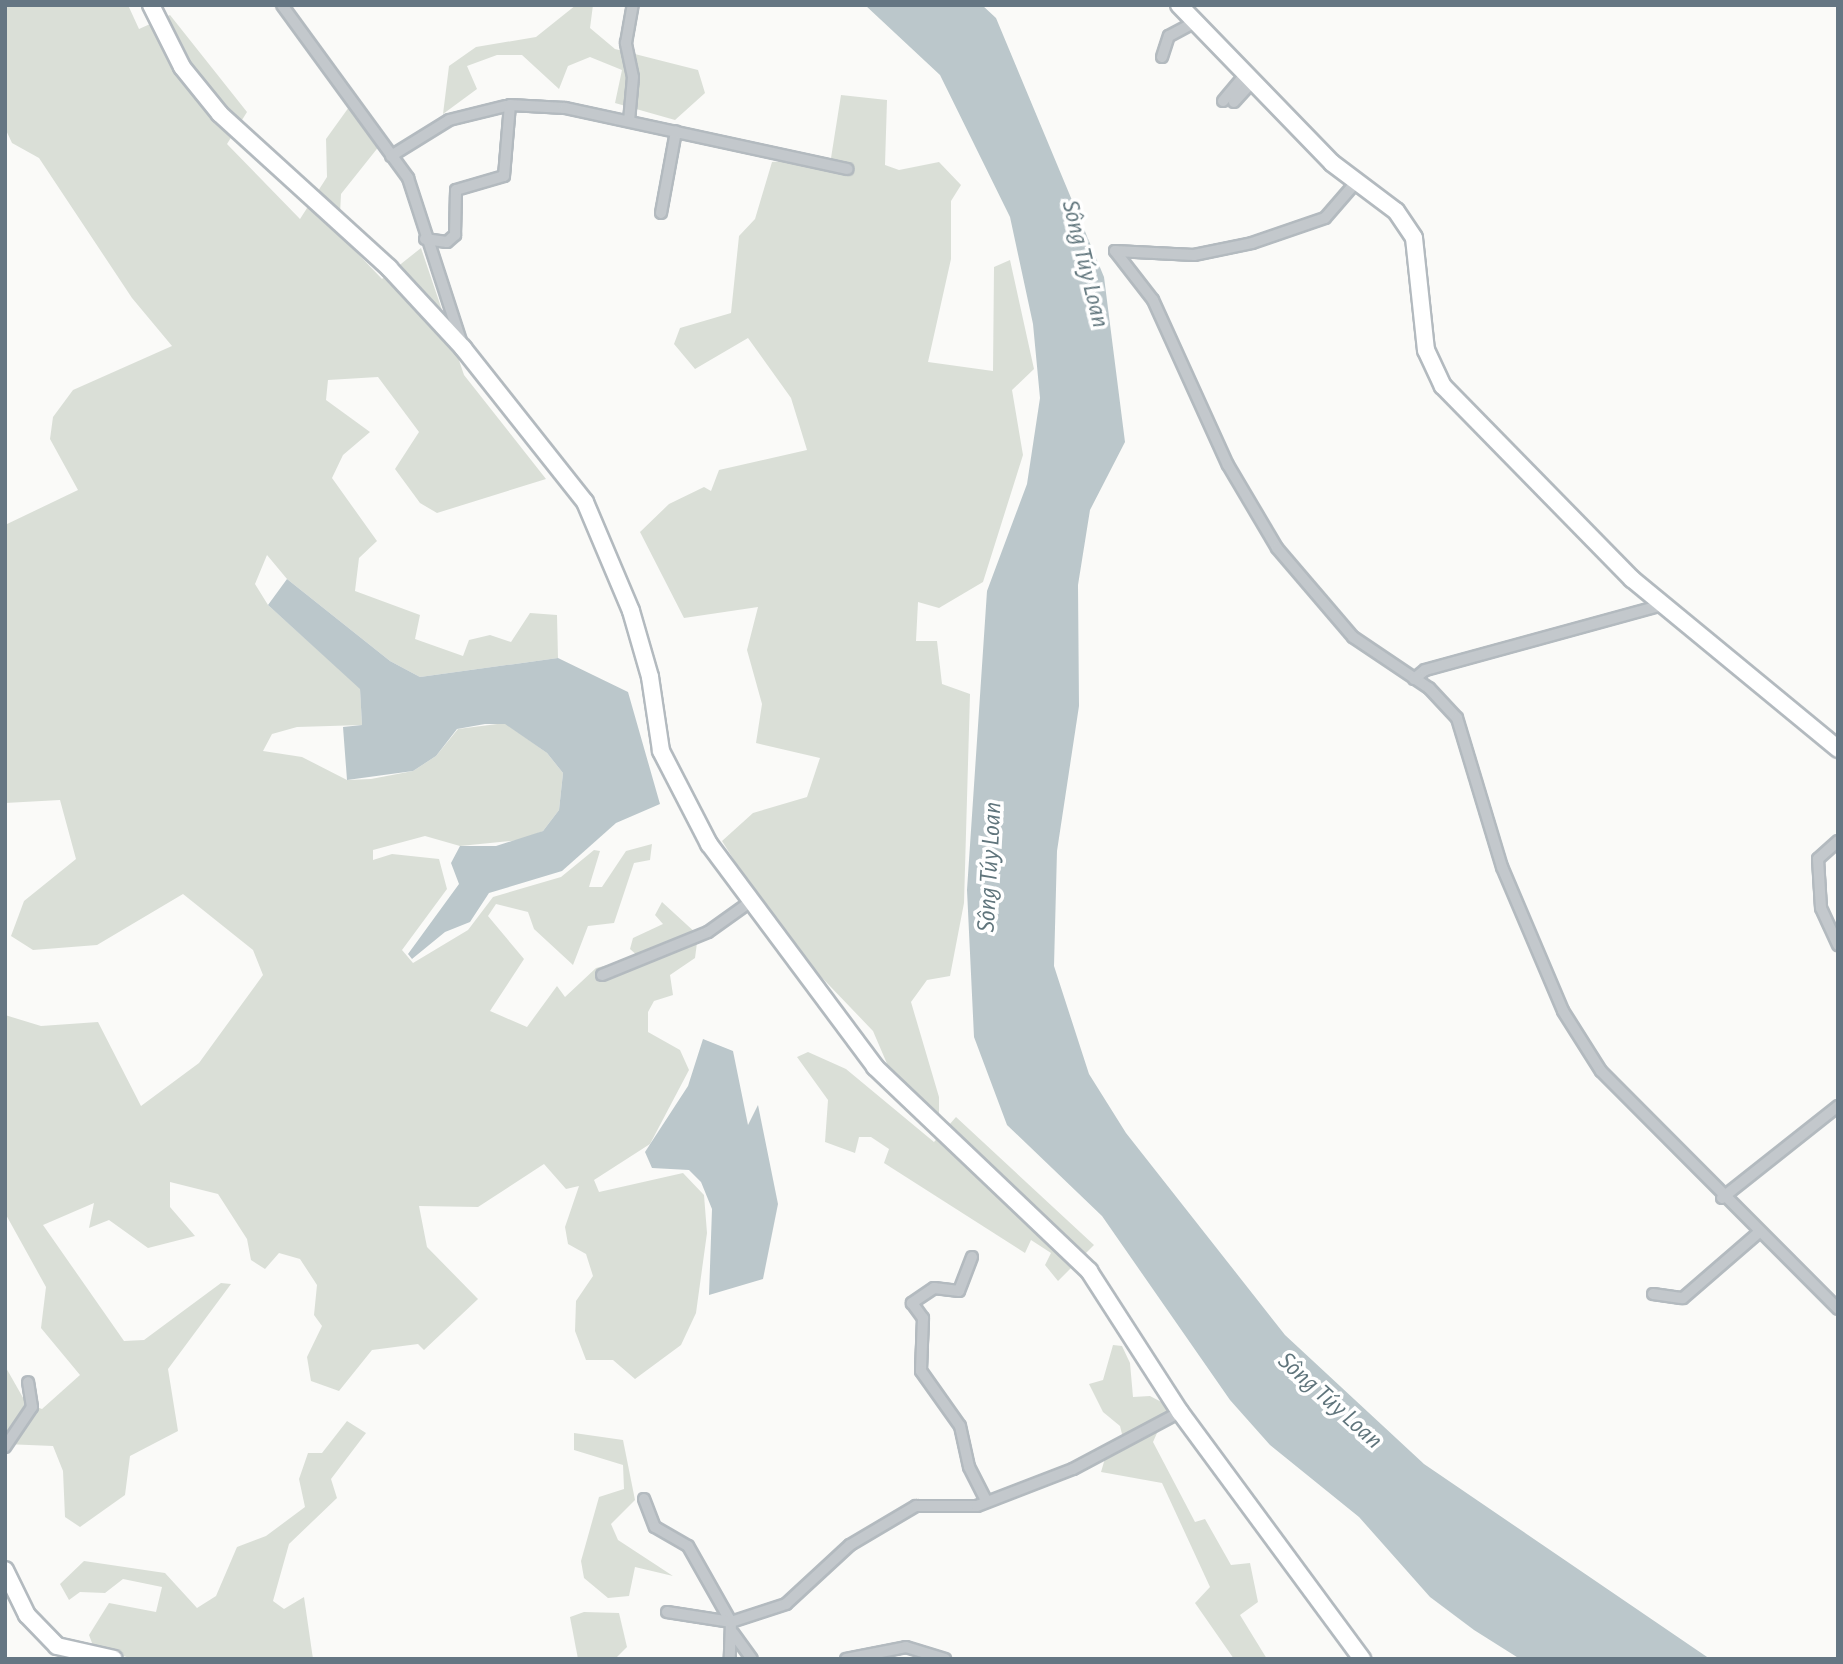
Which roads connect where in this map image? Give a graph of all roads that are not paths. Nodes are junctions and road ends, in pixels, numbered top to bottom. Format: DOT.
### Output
graph roads {
  1 [pos="151,5"];
  2 [pos="282,5"];
  3 [pos="633,5"];
  4 [pos="1179,5"];
  5 [pos="1195,22"];
  6 [pos="1162,57"];
  7 [pos="1247,79"];
  8 [pos="1228,101"];
  9 [pos="506,106"];
  10 [pos="628,121"];
  11 [pos="676,131"];
  12 [pos="391,156"];
  13 [pos="847,169"];
  14 [pos="1357,181"];
  15 [pos="661,213"];
  16 [pos="425,239"];
  17 [pos="463,348"];
  18 [pos="1663,606"];
  19 [pos="1415,679"];
  20 [pos="1838,749"];
  21 [pos="1838,841"];
  22 [pos="750,902"];
  23 [pos="1838,945"];
  24 [pos="602,975"];
  25 [pos="1838,1106"];
  26 [pos="1722,1198"];
  27 [pos="1758,1233"];
  28 [pos="972,1257"];
  29 [pos="1653,1294"];
  30 [pos="1838,1309"];
  31 [pos="28,1382"];
  32 [pos="1180,1412"];
  33 [pos="5,1447"];
  34 [pos="644,1499"];
  35 [pos="986,1501"];
  36 [pos="5,1570"];
  37 [pos="667,1612"];
  38 [pos="731,1626"];
  39 [pos="114,1659"];
  40 [pos="730,1659"];
  41 [pos="752,1659"];
  42 [pos="846,1659"];
  43 [pos="945,1659"];
  44 [pos="1362,1659"];
  1 -- 17 [label="street"];
  2 -- 12 [label="street"];
  3 -- 10 [label="street"];
  4 -- 5 [label="street"];
  5 -- 6 [label="street"];
  5 -- 7 [label="street"];
  7 -- 8 [label="street"];
  7 -- 14 [label="street"];
  9 -- 10 [label="street"];
  9 -- 12 [label="street"];
  9 -- 16 [label="street"];
  10 -- 11 [label="street"];
  11 -- 13 [label="street"];
  11 -- 15 [label="street"];
  12 -- 16 [label="street"];
  14 -- 18 [label="street"];
  14 -- 19 [label="street"];
  16 -- 17 [label="street"];
  17 -- 22 [label="street"];
  18 -- 19 [label="street"];
  18 -- 20 [label="street"];
  19 -- 26 [label="street"];
  21 -- 23 [label="street"];
  22 -- 24 [label="street"];
  22 -- 32 [label="street"];
  25 -- 26 [label="street"];
  26 -- 27 [label="street"];
  27 -- 29 [label="street"];
  27 -- 30 [label="street"];
  28 -- 35 [label="street"];
  31 -- 33 [label="street"];
  32 -- 35 [label="street"];
  32 -- 44 [label="street"];
  34 -- 38 [label="street"];
  35 -- 38 [label="street"];
  36 -- 39 [label="street"];
  37 -- 38 [label="street"];
  38 -- 40 [label="street"];
  38 -- 41 [label="street"];
  42 -- 43 [label="street"];
}
